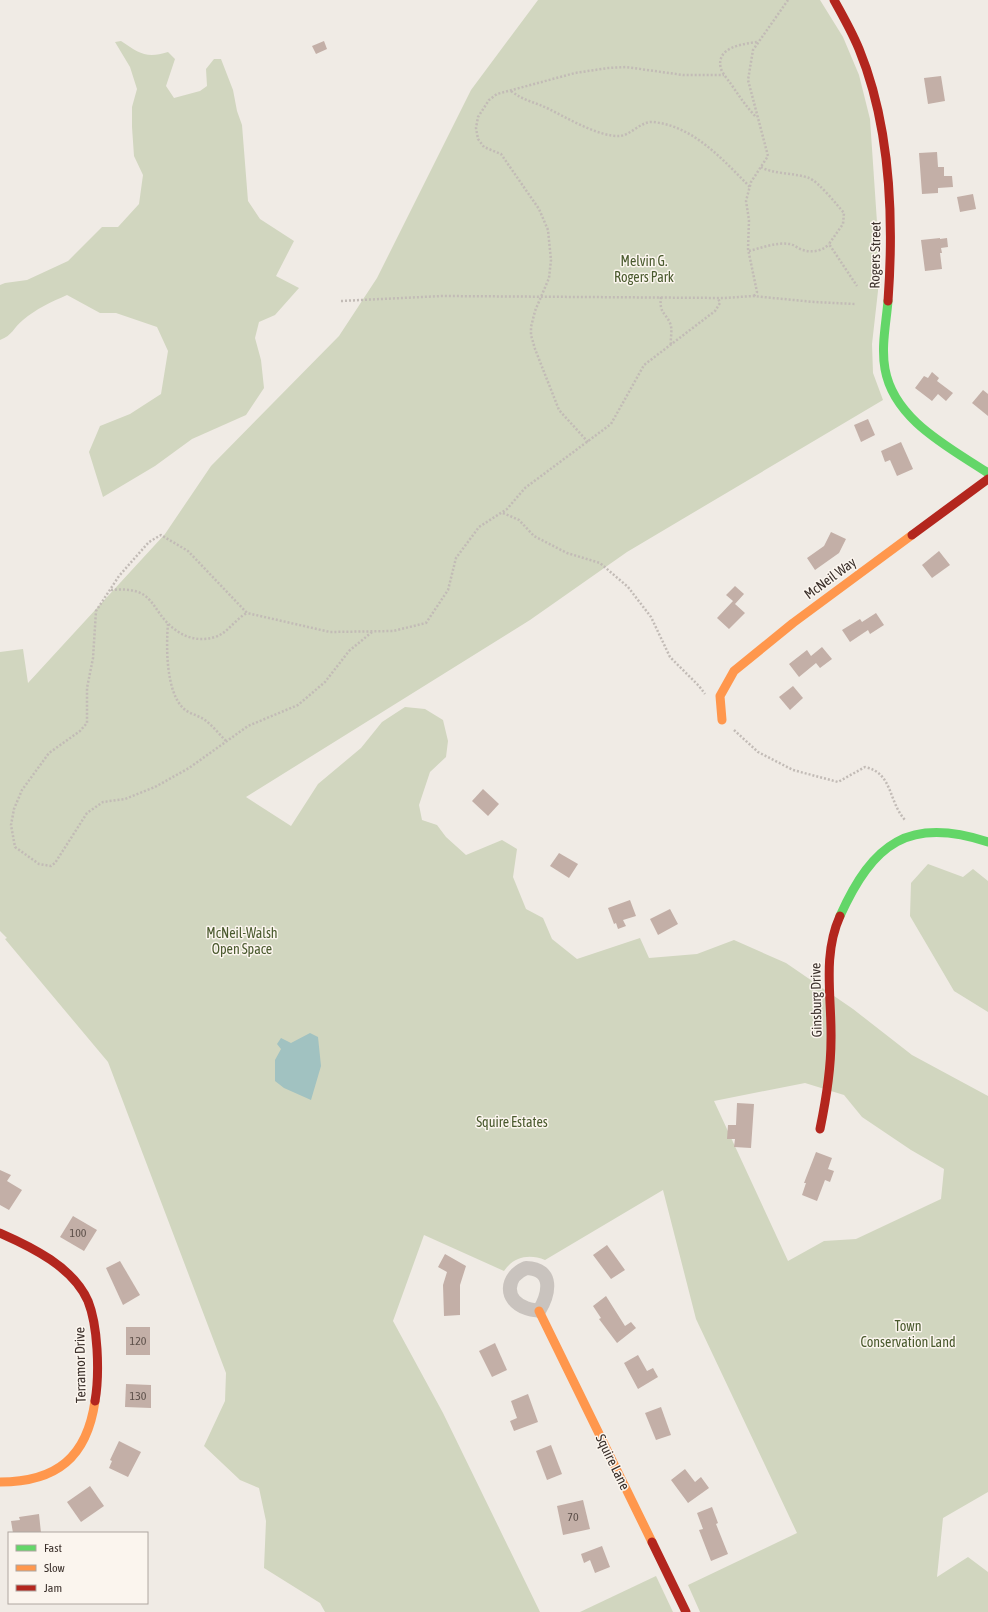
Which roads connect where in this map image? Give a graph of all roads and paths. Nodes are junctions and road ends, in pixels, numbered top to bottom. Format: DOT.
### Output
graph roads {
  1 [pos="788,0"];
  2 [pos="834,0"];
  3 [pos="758,42"];
  4 [pos="724,75"];
  5 [pos="511,90"];
  6 [pos="756,117"];
  7 [pos="761,167"];
  8 [pos="750,187"];
  9 [pos="830,244"];
  10 [pos="749,251"];
  11 [pos="857,286"];
  12 [pos="753,296"];
  13 [pos="540,297"];
  14 [pos="661,297"];
  15 [pos="718,298"];
  16 [pos="341,301"];
  17 [pos="855,304"];
  18 [pos="671,345"];
  19 [pos="588,442"];
  20 [pos="988,473"];
  21 [pos="988,479"];
  22 [pos="502,512"];
  23 [pos="111,590"];
  24 [pos="247,613"];
  25 [pos="168,624"];
  26 [pos="372,632"];
  27 [pos="707,698"];
  28 [pos="722,720"];
  29 [pos="227,742"];
  30 [pos="914,834"];
  31 [pos="988,842"];
  32 [pos="820,1129"];
  33 [pos="0,1233"];
  34 [pos="539,1311"];
  35 [pos="0,1482"];
  36 [pos="686,1612"];
  1 -- 3 [label="path"];
  2 -- 20 [label="street, Rogers Street"];
  3 -- 4 [label="path"];
  3 -- 6 [label="path"];
  4 -- 5 [label="path"];
  4 -- 6 [label="path"];
  5 -- 8 [label="path"];
  5 -- 13 [label="path"];
  6 -- 7 [label="path"];
  7 -- 8 [label="path"];
  7 -- 9 [label="path"];
  8 -- 10 [label="path"];
  9 -- 10 [label="path"];
  9 -- 11 [label="path"];
  10 -- 12 [label="path"];
  12 -- 15 [label="path"];
  12 -- 17 [label="path"];
  13 -- 14 [label="path"];
  13 -- 16 [label="path"];
  13 -- 19 [label="path"];
  14 -- 15 [label="path"];
  14 -- 18 [label="path"];
  15 -- 18 [label="path"];
  18 -- 19 [label="path"];
  19 -- 22 [label="path"];
  21 -- 28 [label="street, McNeil Way"];
  22 -- 26 [label="path"];
  22 -- 27 [label="path"];
  23 -- 24 [label="path"];
  23 -- 25 [label="path"];
  23 -- 29 [label="path"];
  24 -- 25 [label="path"];
  24 -- 26 [label="path"];
  25 -- 29 [label="path"];
  26 -- 29 [label="path"];
  28 -- 30 [label="path"];
  30 -- 31 [label="street, Ginsburg Drive"];
  30 -- 32 [label="street, Ginsburg Drive"];
  33 -- 35 [label="street, Terramor Drive"];
  34 -- 36 [label="street, Squire Lane"];
}
